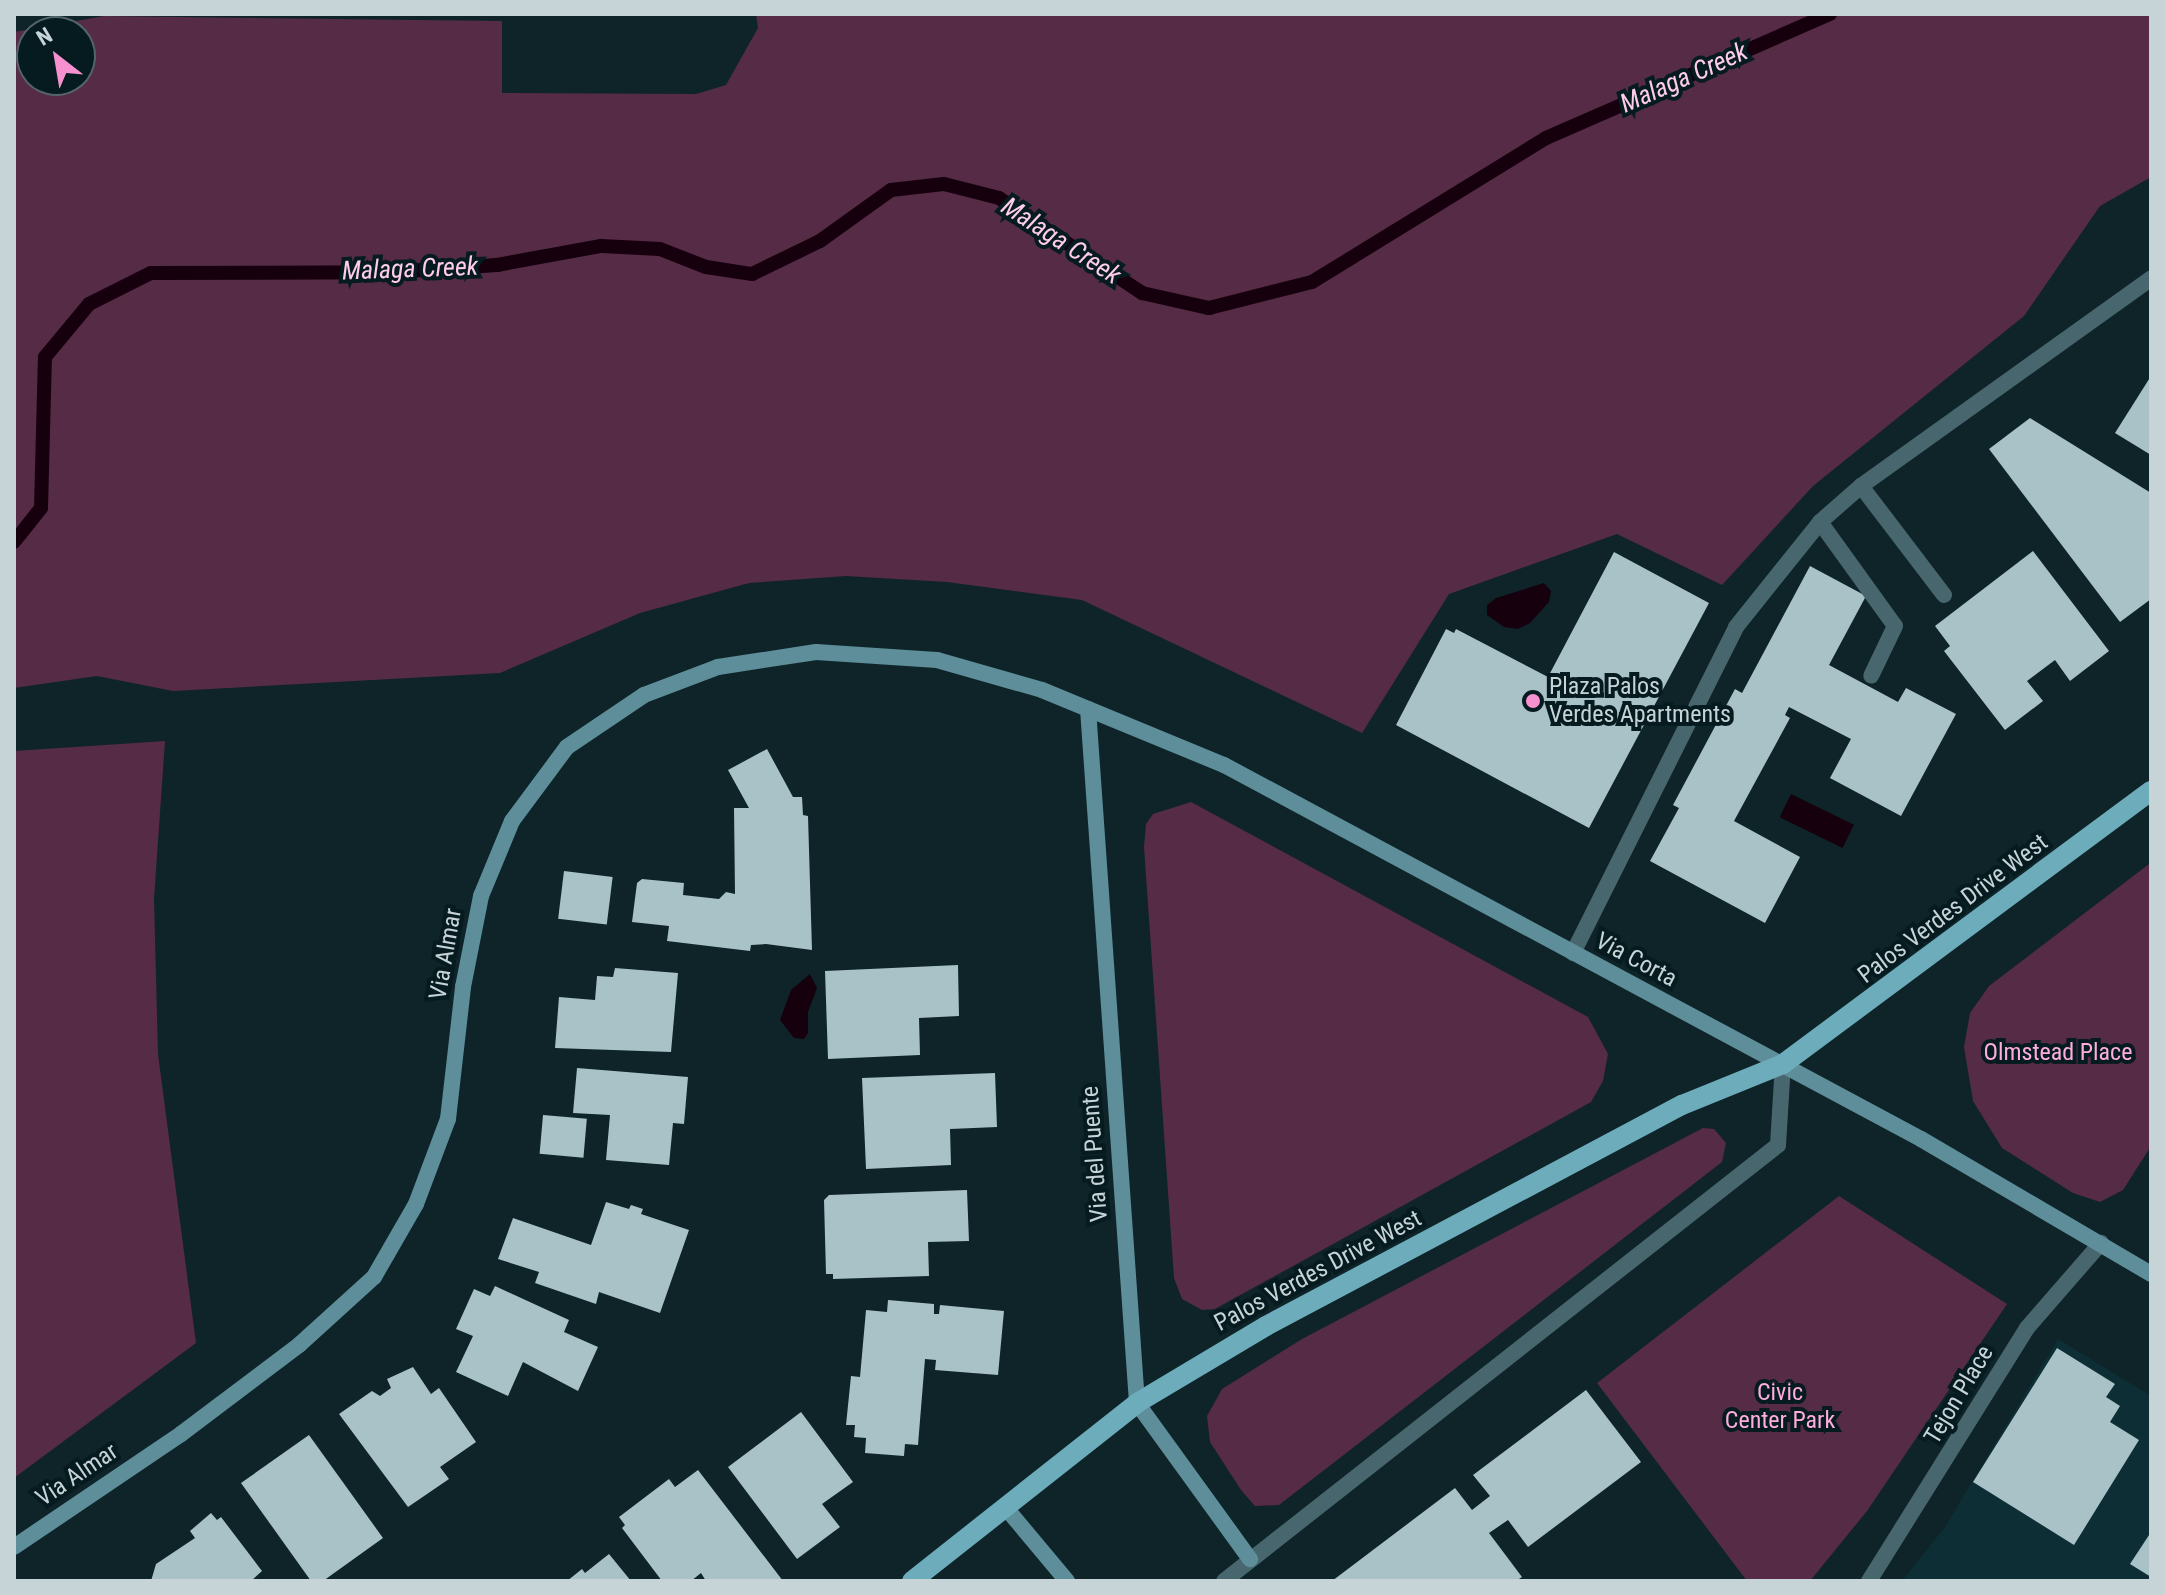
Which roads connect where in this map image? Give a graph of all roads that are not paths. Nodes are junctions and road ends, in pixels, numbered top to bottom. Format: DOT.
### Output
graph roads {
  1 [pos="2151,278"];
  2 [pos="1861,486"];
  3 [pos="1820,522"];
  4 [pos="1944,595"];
  5 [pos="1871,676"];
  6 [pos="1088,709"];
  7 [pos="2151,791"];
  8 [pos="1573,953"];
  9 [pos="1783,1064"];
  10 [pos="2101,1243"];
  11 [pos="2151,1274"];
  12 [pos="1137,1403"];
  13 [pos="1006,1508"];
  14 [pos="14,1547"];
  15 [pos="1250,1559"];
  16 [pos="912,1581"];
  17 [pos="1067,1581"];
  18 [pos="1224,1581"];
  19 [pos="1869,1581"];
  1 -- 2 [label="street"];
  2 -- 3 [label="street"];
  2 -- 4 [label="street"];
  3 -- 5 [label="street"];
  3 -- 8 [label="street"];
  6 -- 8 [label="street, Via Corta"];
  6 -- 12 [label="street, Via del Puente"];
  6 -- 14 [label="street, Via Almar"];
  7 -- 9 [label="main road, Palos Verdes Drive West"];
  8 -- 9 [label="street, Via Corta"];
  9 -- 10 [label="street, Via Corta"];
  9 -- 12 [label="main road, Palos Verdes Drive West"];
  9 -- 15 [label="street"];
  10 -- 11 [label="street, Via Corta"];
  10 -- 19 [label="street, Tejon Place"];
  12 -- 13 [label="main road, Palos Verdes Drive West"];
  12 -- 15 [label="street"];
  13 -- 16 [label="main road, Palos Verdes Drive West"];
  13 -- 17 [label="street"];
  15 -- 18 [label="street"];
}
